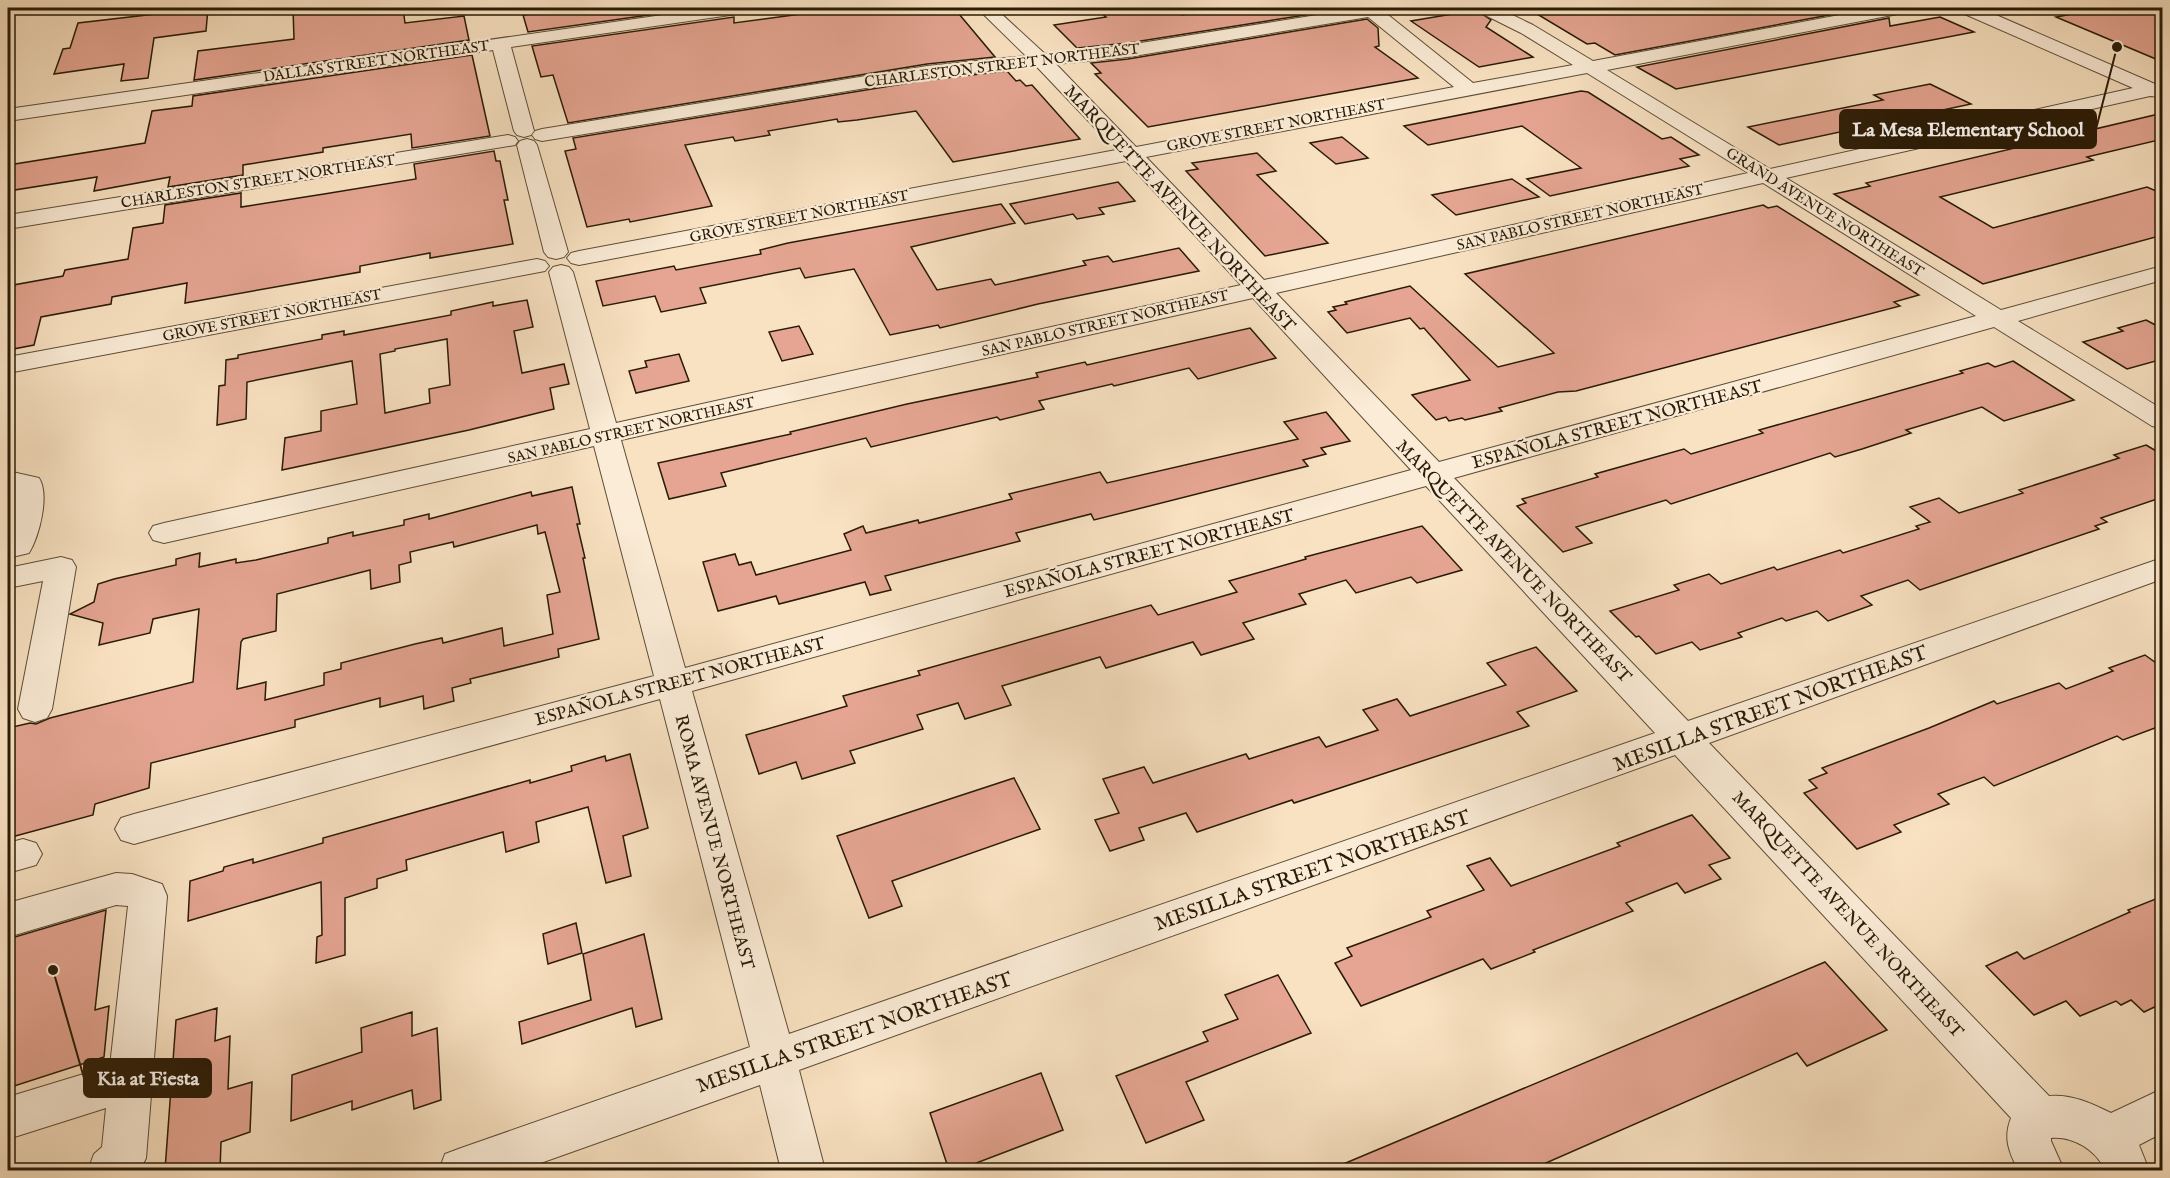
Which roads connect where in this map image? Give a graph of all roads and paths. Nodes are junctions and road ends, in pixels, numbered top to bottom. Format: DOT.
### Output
graph roads {
  1 [pos="744,8"];
  2 [pos="985,8"];
  3 [pos="1391,8"];
  4 [pos="1485,8"];
  5 [pos="1903,8"];
  6 [pos="1966,8"];
  7 [pos="1372,11"];
  8 [pos="500,43"];
  9 [pos="1041,60"];
  10 [pos="1590,67"];
  11 [pos="2153,84"];
  12 [pos="1468,89"];
  13 [pos="8,115"];
  14 [pos="525,138"];
  15 [pos="1130,153"];
  16 [pos="1767,176"];
  17 [pos="8,222"];
  18 [pos="558,262"];
  19 [pos="2163,273"];
  20 [pos="1257,289"];
  21 [pos="1998,319"];
  22 [pos="8,365"];
  23 [pos="2163,420"];
  24 [pos="606,436"];
  25 [pos="1432,475"];
  26 [pos="8,480"];
  27 [pos="164,533"];
  28 [pos="8,548"];
  29 [pos="2163,568"];
  30 [pos="8,578"];
  31 [pos="671,684"];
  32 [pos="35,709"];
  33 [pos="1683,739"];
  34 [pos="134,829"];
  35 [pos="8,920"];
  36 [pos="775,1060"];
  37 [pos="130,1080"];
  38 [pos="2163,1110"];
  39 [pos="2039,1117"];
  40 [pos="8,1118"];
  41 [pos="2118,1154"];
  42 [pos="110,1170"];
  43 [pos="462,1170"];
  44 [pos="803,1170"];
  45 [pos="2042,1170"];
  1 -- 8 [label="street, DALLAS STREET NORTHEAST"];
  2 -- 9 [label="street, MARQUETTE AVENUE NORTHEAST"];
  3 -- 7 [label="street, CHARLESTON STREET NORTHEAST"];
  4 -- 10 [label="street, GRAND AVENUE NORTHEAST"];
  5 -- 10 [label="street, GROVE STREET NORTHEAST"];
  6 -- 11 [label="street"];
  7 -- 9 [label="street, CHARLESTON STREET NORTHEAST"];
  7 -- 12 [label="street"];
  8 -- 13 [label="street, DALLAS STREET NORTHEAST"];
  8 -- 14 [label="street, ROMA AVENUE NORTHEAST"];
  9 -- 14 [label="street, CHARLESTON STREET NORTHEAST"];
  9 -- 15 [label="street, MARQUETTE AVENUE NORTHEAST"];
  10 -- 12 [label="street, GROVE STREET NORTHEAST"];
  10 -- 16 [label="street, GRAND AVENUE NORTHEAST"];
  11 -- 16 [label="street, SAN PABLO STREET NORTHEAST"];
  12 -- 15 [label="street, GROVE STREET NORTHEAST"];
  14 -- 17 [label="street, CHARLESTON STREET NORTHEAST"];
  14 -- 18 [label="street, ROMA AVENUE NORTHEAST"];
  15 -- 18 [label="street, GROVE STREET NORTHEAST"];
  15 -- 20 [label="street, MARQUETTE AVENUE NORTHEAST"];
  16 -- 20 [label="street, SAN PABLO STREET NORTHEAST"];
  16 -- 21 [label="street, GRAND AVENUE NORTHEAST"];
  18 -- 22 [label="street, GROVE STREET NORTHEAST"];
  18 -- 24 [label="street, ROMA AVENUE NORTHEAST"];
  19 -- 21 [label="street, ESPAÑOLA STREET NORTHEAST"];
  20 -- 24 [label="street, SAN PABLO STREET NORTHEAST"];
  20 -- 25 [label="street, MARQUETTE AVENUE NORTHEAST"];
  21 -- 23 [label="street, GRAND AVENUE NORTHEAST"];
  21 -- 25 [label="street, ESPAÑOLA STREET NORTHEAST"];
  24 -- 27 [label="street, SAN PABLO STREET NORTHEAST"];
  24 -- 31 [label="street, ROMA AVENUE NORTHEAST"];
  25 -- 31 [label="street, ESPAÑOLA STREET NORTHEAST"];
  25 -- 33 [label="street, MARQUETTE AVENUE NORTHEAST"];
  26 -- 28 [label="street"];
  29 -- 33 [label="street, MESILLA STREET NORTHEAST"];
  30 -- 32 [label="street"];
  31 -- 34 [label="street, ESPAÑOLA STREET NORTHEAST"];
  31 -- 36 [label="street, ROMA AVENUE NORTHEAST"];
  33 -- 36 [label="street, MESILLA STREET NORTHEAST"];
  33 -- 39 [label="street, MARQUETTE AVENUE NORTHEAST"];
  35 -- 37 [label="street"];
  36 -- 43 [label="street, MESILLA STREET NORTHEAST"];
  36 -- 44 [label="street, ROMA AVENUE NORTHEAST"];
  37 -- 40 [label="street"];
  37 -- 42 [label="street"];
  38 -- 41 [label="street"];
  39 -- 41 [label="street"];
  39 -- 45 [label="street"];
}
